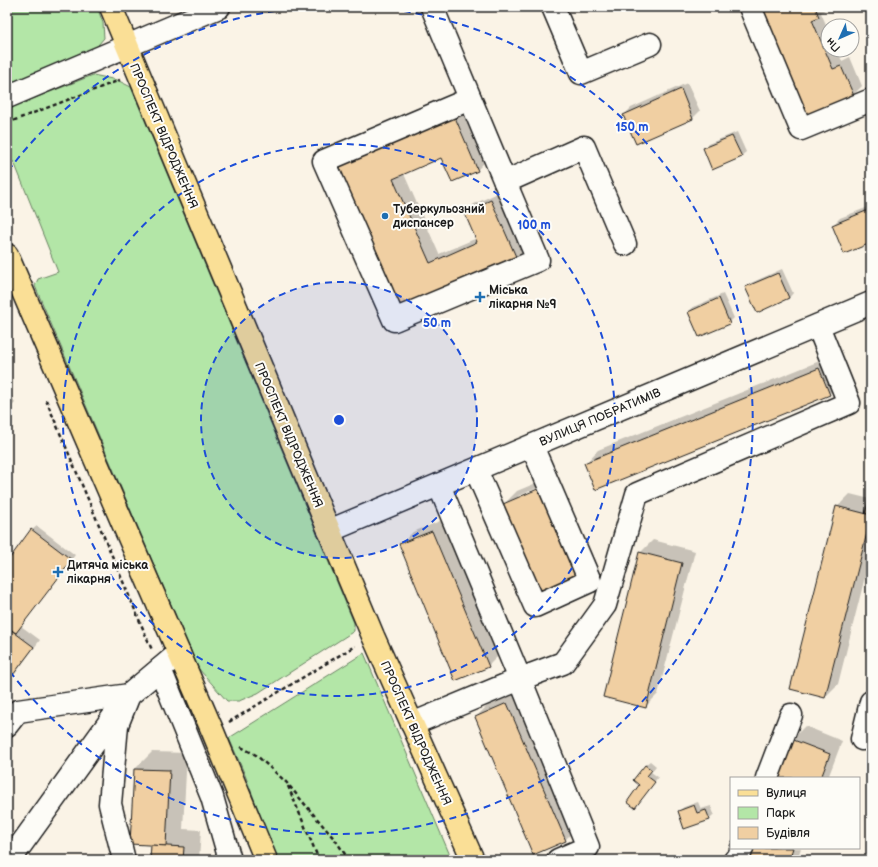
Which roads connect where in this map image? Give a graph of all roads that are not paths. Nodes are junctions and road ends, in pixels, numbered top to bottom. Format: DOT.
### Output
graph roads {
  1 [pos="111,7"];
  2 [pos="219,7"];
  3 [pos="432,7"];
  4 [pos="553,7"];
  5 [pos="750,7"];
  6 [pos="650,44"];
  7 [pos="126,46"];
  8 [pos="7,97"];
  9 [pos="470,99"];
  10 [pos="871,100"];
  11 [pos="505,182"];
  12 [pos="625,244"];
  13 [pos="7,255"];
  14 [pos="871,303"];
  15 [pos="818,326"];
  16 [pos="532,446"];
  17 [pos="476,470"];
  18 [pos="439,485"];
  19 [pos="329,531"];
  20 [pos="179,653"];
  21 [pos="160,668"];
  22 [pos="520,679"];
  23 [pos="129,695"];
  24 [pos="871,702"];
  25 [pos="790,715"];
  26 [pos="412,724"];
  27 [pos="7,725"];
  28 [pos="862,739"];
  29 [pos="767,777"];
  30 [pos="742,849"];
  31 [pos="591,853"];
  32 [pos="10,860"];
  33 [pos="124,860"];
  34 [pos="230,860"];
  35 [pos="266,860"];
  36 [pos="473,860"];
  37 [pos="558,860"];
  38 [pos="735,860"];
  1 -- 7 [label="main road, ПРОСПЕКТ ВІДРОДЖЕННЯ"];
  2 -- 7 [label="street"];
  3 -- 9 [label="street"];
  4 -- 6 [label="street"];
  5 -- 10 [label="street"];
  7 -- 8 [label="street"];
  7 -- 19 [label="main road, ПРОСПЕКТ ВІДРОДЖЕННЯ"];
  9 -- 11 [label="street"];
  9 -- 11 [label="street"];
  11 -- 12 [label="street"];
  13 -- 20 [label="main road"];
  14 -- 15 [label="street, ВУЛИЦЯ ПОБРАТИМІВ"];
  15 -- 16 [label="street, ВУЛИЦЯ ПОБРАТИМІВ"];
  15 -- 22 [label="street"];
  16 -- 17 [label="street, ВУЛИЦЯ ПОБРАТИМІВ"];
  16 -- 17 [label="street"];
  17 -- 18 [label="street, ВУЛИЦЯ ПОБРАТИМІВ"];
  18 -- 19 [label="street, ВУЛИЦЯ ПОБРАТИМІВ"];
  18 -- 22 [label="street"];
  19 -- 26 [label="main road, ПРОСПЕКТ ВІДРОДЖЕННЯ"];
  20 -- 21 [label="street"];
  20 -- 35 [label="main road"];
  21 -- 23 [label="street"];
  21 -- 34 [label="street"];
  22 -- 26 [label="street"];
  22 -- 31 [label="street"];
  23 -- 27 [label="street"];
  23 -- 32 [label="street"];
  23 -- 33 [label="street"];
  24 -- 28 [label="street"];
  25 -- 29 [label="street"];
  26 -- 36 [label="main road, ПРОСПЕКТ ВІДРОДЖЕННЯ"];
  30 -- 38 [label="street"];
  31 -- 37 [label="street"];
}
